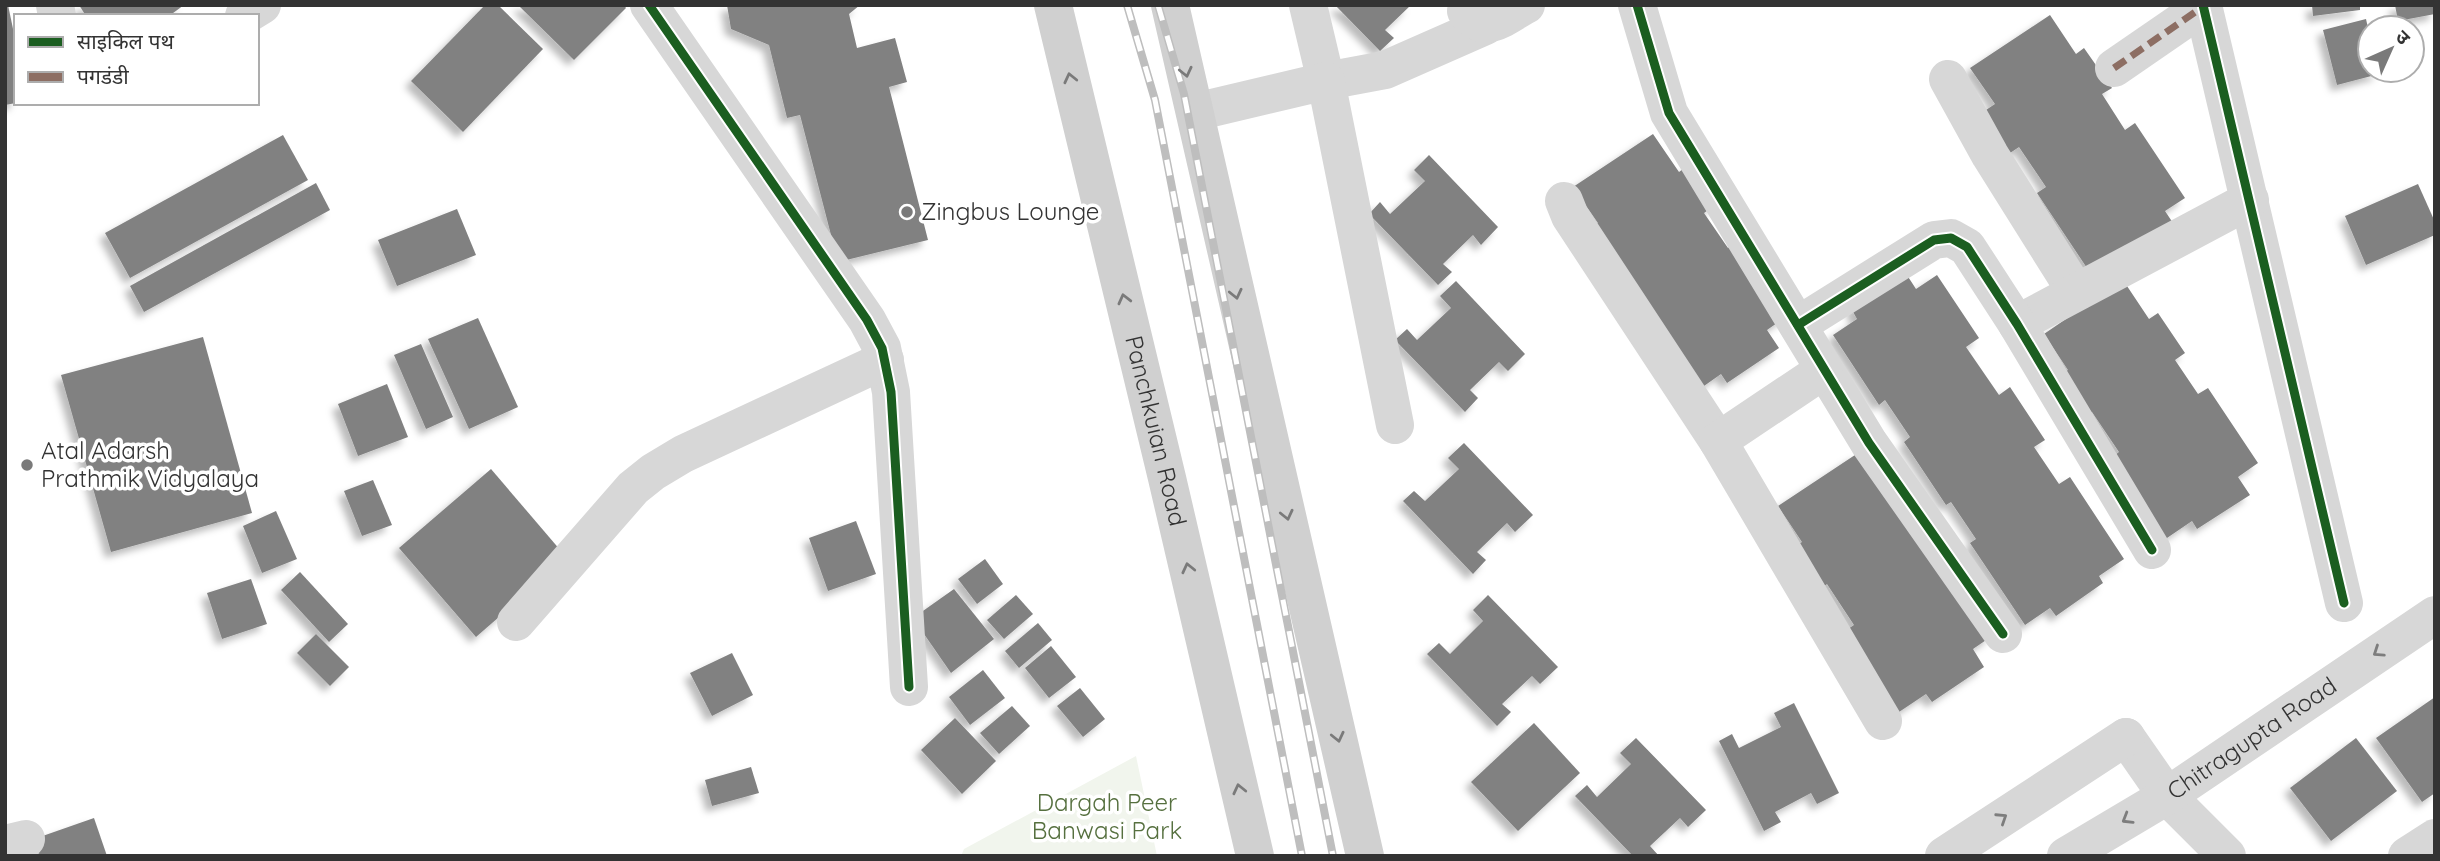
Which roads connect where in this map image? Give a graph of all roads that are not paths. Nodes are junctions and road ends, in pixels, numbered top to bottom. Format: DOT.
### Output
graph roads {
  1 [pos="649,5"];
  2 [pos="1053,5"];
  3 [pos="1170,5"];
  4 [pos="1308,5"];
  5 [pos="1527,5"];
  6 [pos="1637,5"];
  7 [pos="2204,6"];
  8 [pos="1475,15"];
  9 [pos="2114,68"];
  10 [pos="1948,79"];
  11 [pos="1326,81"];
  12 [pos="1195,112"];
  13 [pos="2250,200"];
  14 [pos="1564,201"];
  15 [pos="2076,292"];
  16 [pos="2017,324"];
  17 [pos="1798,325"];
  18 [pos="885,360"];
  19 [pos="1824,370"];
  20 [pos="1395,425"];
  21 [pos="1718,441"];
  22 [pos="2152,550"];
  23 [pos="2344,603"];
  24 [pos="2435,615"];
  25 [pos="516,622"];
  26 [pos="2003,634"];
  27 [pos="909,687"];
  28 [pos="1883,721"];
  29 [pos="2167,796"];
  30 [pos="2435,838"];
  31 [pos="1255,856"];
  32 [pos="1365,856"];
  33 [pos="1944,856"];
  34 [pos="2066,856"];
  35 [pos="2227,856"];
  36 [pos="2407,856"];
  1 -- 18 [label="street"];
  31 -- 2 [label="main road, Panchkuian Road, one-way"];
  3 -- 12 [label="main road, one-way"];
  4 -- 11 [label="street"];
  5 -- 8 [label="street"];
  6 -- 17 [label="street"];
  7 -- 9 [label="street"];
  7 -- 13 [label="street"];
  8 -- 11 [label="street"];
  10 -- 15 [label="street"];
  11 -- 12 [label="street"];
  11 -- 20 [label="street"];
  12 -- 32 [label="main road, one-way"];
  13 -- 15 [label="street"];
  13 -- 23 [label="street"];
  14 -- 21 [label="street"];
  15 -- 16 [label="street"];
  16 -- 17 [label="street"];
  16 -- 22 [label="street"];
  17 -- 19 [label="street"];
  18 -- 25 [label="street"];
  18 -- 27 [label="street"];
  19 -- 21 [label="street"];
  19 -- 26 [label="street"];
  21 -- 28 [label="street"];
  24 -- 29 [label="street, Chitragupta Road, one-way"];
  33 -- 29 [label="street, one-way"];
  29 -- 34 [label="street, Chitragupta Road, one-way"];
  29 -- 35 [label="street"];
  30 -- 36 [label="street"];
}
